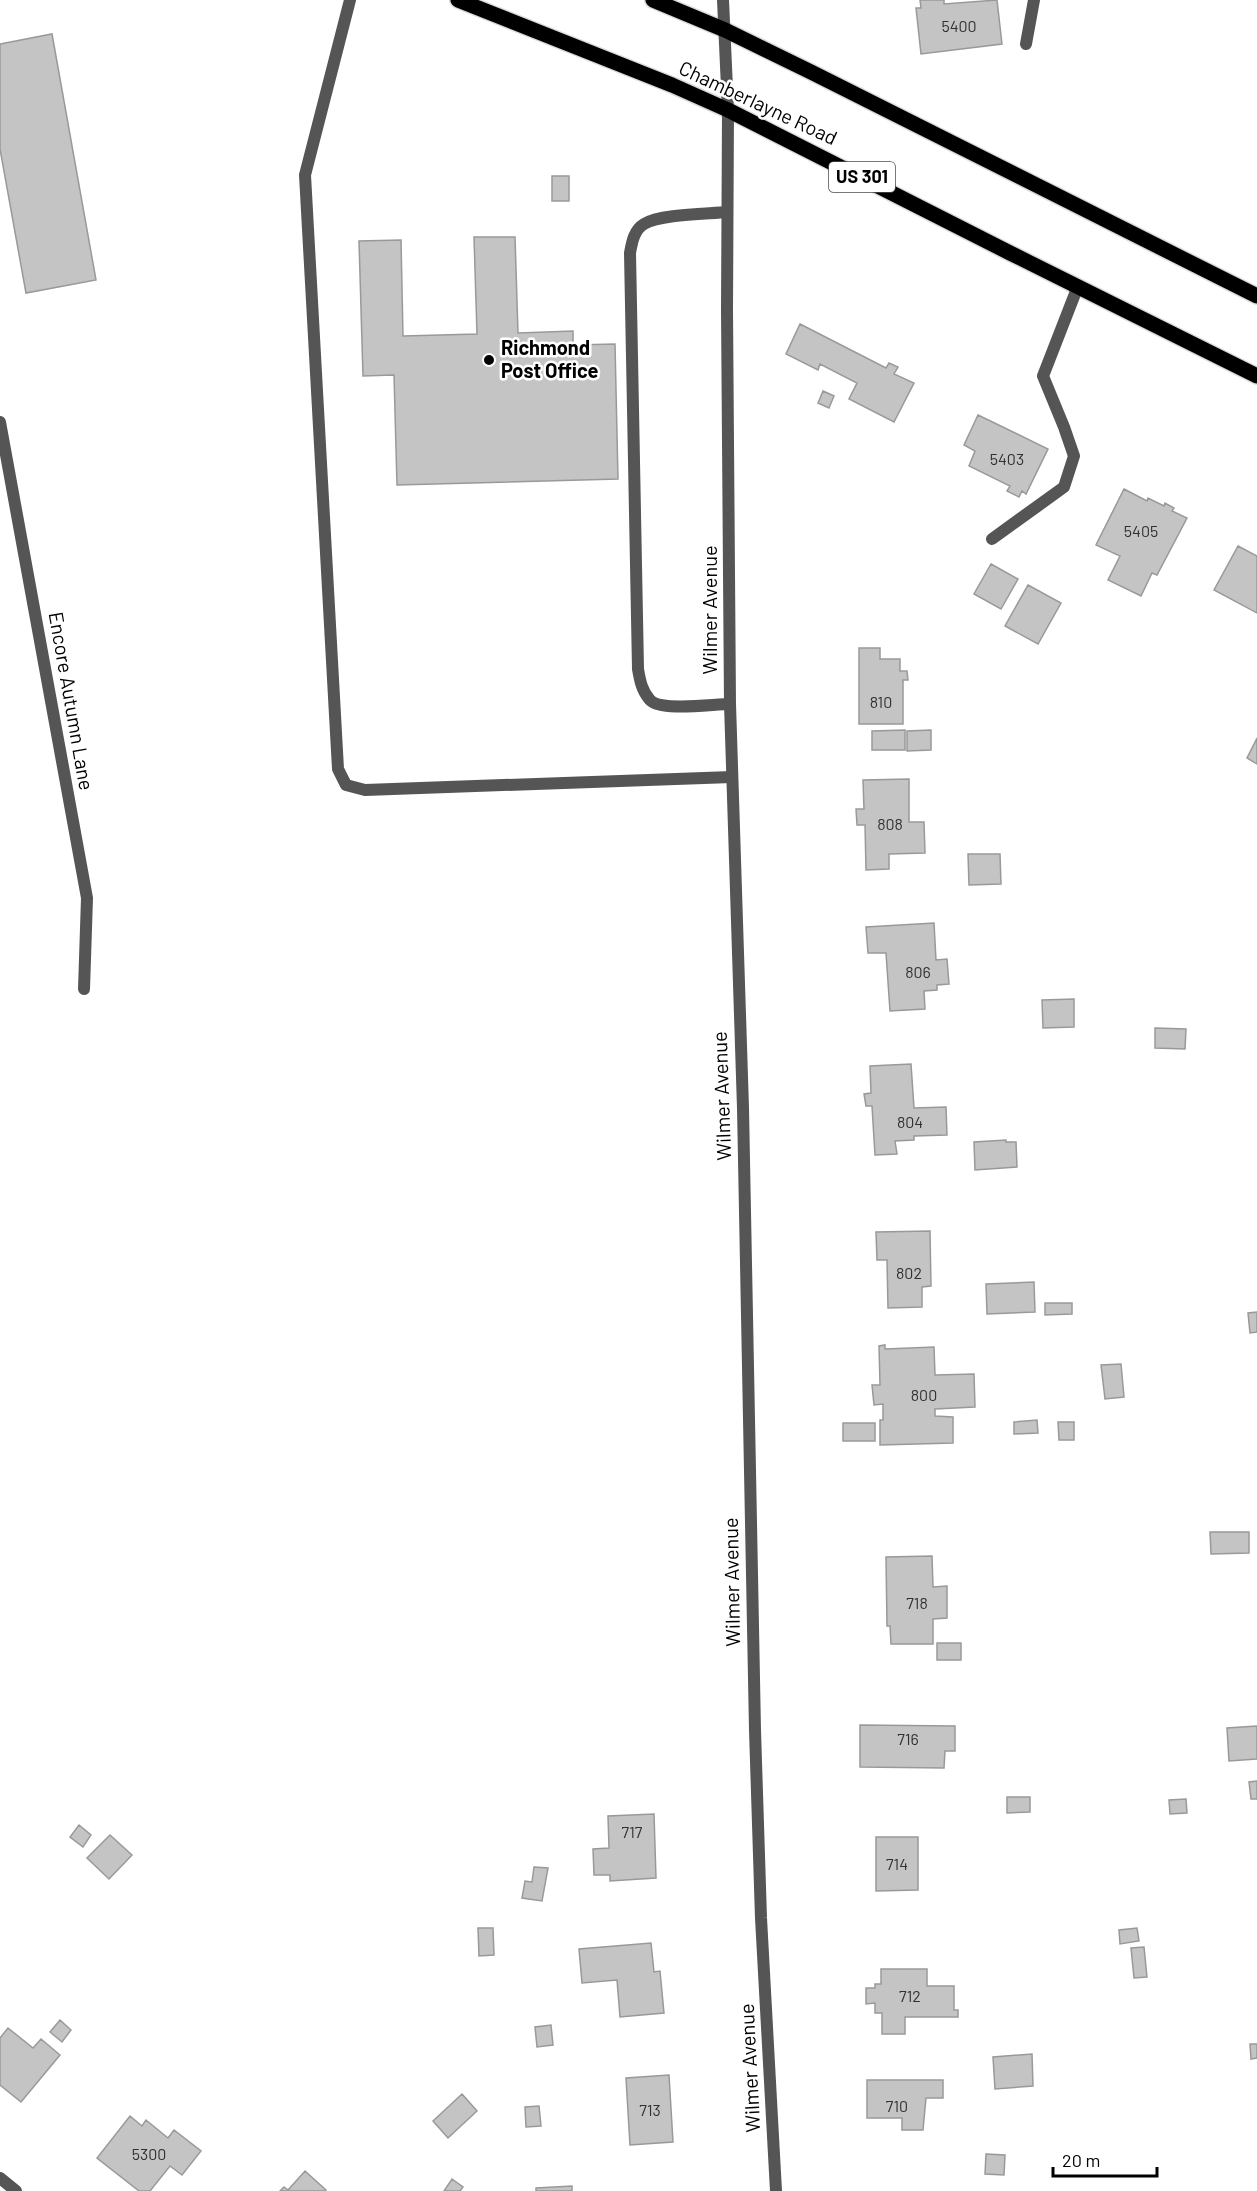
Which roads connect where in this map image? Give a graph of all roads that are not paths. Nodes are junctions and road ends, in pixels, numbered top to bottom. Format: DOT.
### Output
graph roads {
  1 [pos="350,0"];
  2 [pos="458,0"];
  3 [pos="653,0"];
  4 [pos="723,0"];
  5 [pos="1034,0"];
  6 [pos="725,30"];
  7 [pos="1026,44"];
  8 [pos="728,110"];
  9 [pos="727,212"];
  10 [pos="1078,286"];
  11 [pos="1257,296"];
  12 [pos="1257,376"];
  13 [pos="0,422"];
  14 [pos="992,539"];
  15 [pos="730,704"];
  16 [pos="732,777"];
  17 [pos="84,988"];
  18 [pos="0,2178"];
  19 [pos="16,2191"];
  20 [pos="776,2191"];
  1 -- 16 [label="street"];
  2 -- 8 [label="main road, Chamberlayne Road / US 301"];
  3 -- 6 [label="main road"];
  4 -- 6 [label="street, Wilmer Avenue"];
  5 -- 7 [label="street"];
  6 -- 8 [label="street, Wilmer Avenue"];
  6 -- 11 [label="main road"];
  8 -- 9 [label="street, Wilmer Avenue"];
  8 -- 10 [label="main road, Chamberlayne Road / US 301"];
  9 -- 15 [label="street, Wilmer Avenue"];
  9 -- 15 [label="street"];
  10 -- 12 [label="main road, Chamberlayne Road / US 301"];
  10 -- 14 [label="street"];
  13 -- 17 [label="street, Encore Autumn Lane"];
  15 -- 16 [label="street, Wilmer Avenue"];
  16 -- 20 [label="street, Wilmer Avenue"];
  18 -- 19 [label="street"];
}
